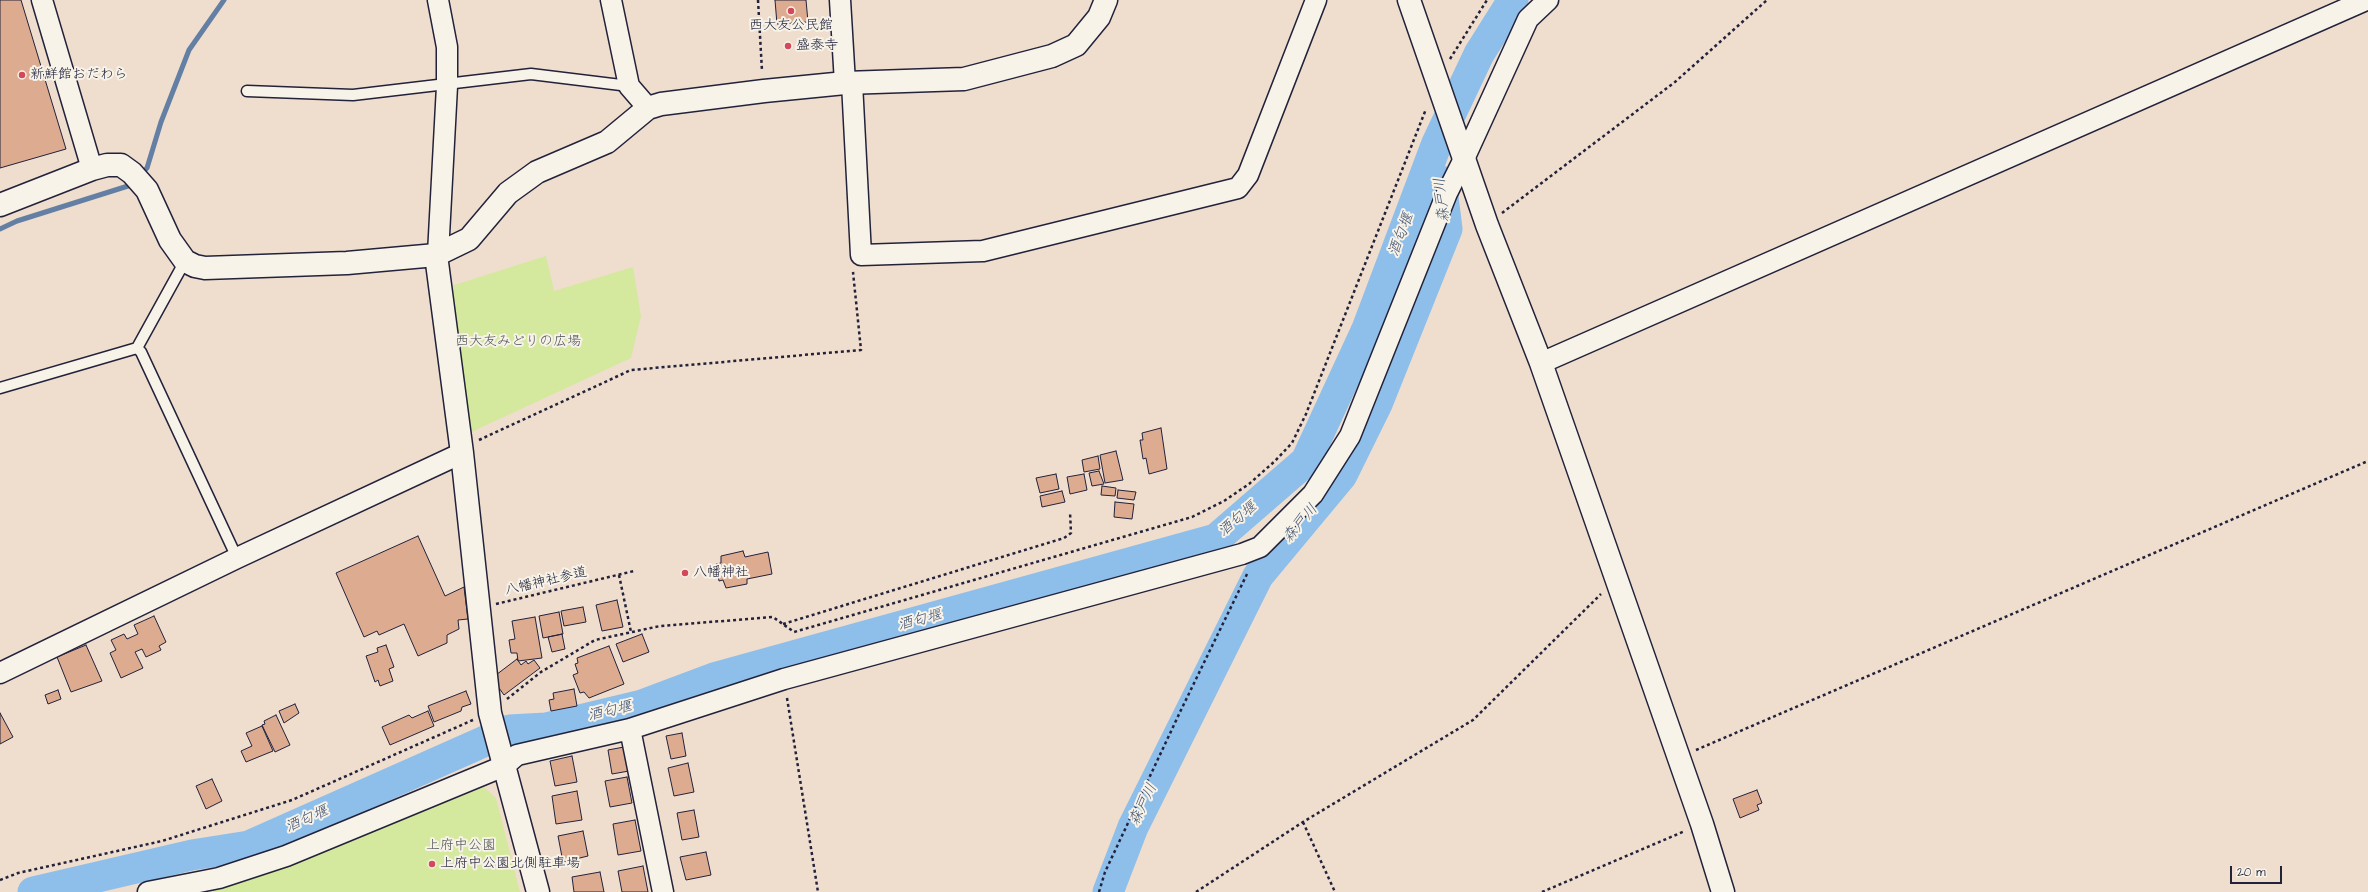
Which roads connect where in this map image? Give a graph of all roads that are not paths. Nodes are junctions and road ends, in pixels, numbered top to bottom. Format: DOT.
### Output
graph roads {
  1 [pos="42,0"];
  2 [pos="438,0"];
  3 [pos="611,0"];
  4 [pos="840,0"];
  5 [pos="1106,0"];
  6 [pos="1316,0"];
  7 [pos="1409,0"];
  8 [pos="1548,0"];
  9 [pos="2366,0"];
  10 [pos="849,83"];
  11 [pos="447,86"];
  12 [pos="630,86"];
  13 [pos="247,91"];
  14 [pos="648,108"];
  15 [pos="1464,159"];
  16 [pos="92,169"];
  17 [pos="0,205"];
  18 [pos="437,254"];
  19 [pos="185,261"];
  20 [pos="137,348"];
  21 [pos="1541,363"];
  22 [pos="0,388"];
  23 [pos="462,450"];
  24 [pos="237,558"];
  25 [pos="0,673"];
  26 [pos="630,729"];
  27 [pos="504,766"];
  28 [pos="148,892"];
  29 [pos="538,892"];
  30 [pos="663,892"];
  31 [pos="1723,892"];
  1 -- 16 [label="street"];
  2 -- 11 [label="street"];
  3 -- 12 [label="street"];
  4 -- 10 [label="street"];
  5 -- 10 [label="street"];
  6 -- 10 [label="street"];
  7 -- 15 [label="street"];
  8 -- 15 [label="street"];
  9 -- 21 [label="street"];
  10 -- 14 [label="street"];
  11 -- 12 [label="lane"];
  11 -- 13 [label="lane"];
  11 -- 18 [label="street"];
  12 -- 14 [label="street"];
  14 -- 18 [label="street"];
  15 -- 21 [label="street"];
  15 -- 26 [label="street"];
  16 -- 17 [label="street"];
  16 -- 19 [label="street"];
  18 -- 19 [label="street"];
  18 -- 23 [label="street"];
  19 -- 20 [label="lane"];
  20 -- 22 [label="lane"];
  20 -- 24 [label="lane"];
  21 -- 31 [label="street"];
  23 -- 24 [label="street"];
  23 -- 27 [label="street"];
  24 -- 25 [label="street"];
  26 -- 27 [label="street"];
  26 -- 30 [label="street"];
  27 -- 28 [label="street"];
  27 -- 29 [label="street"];
}
